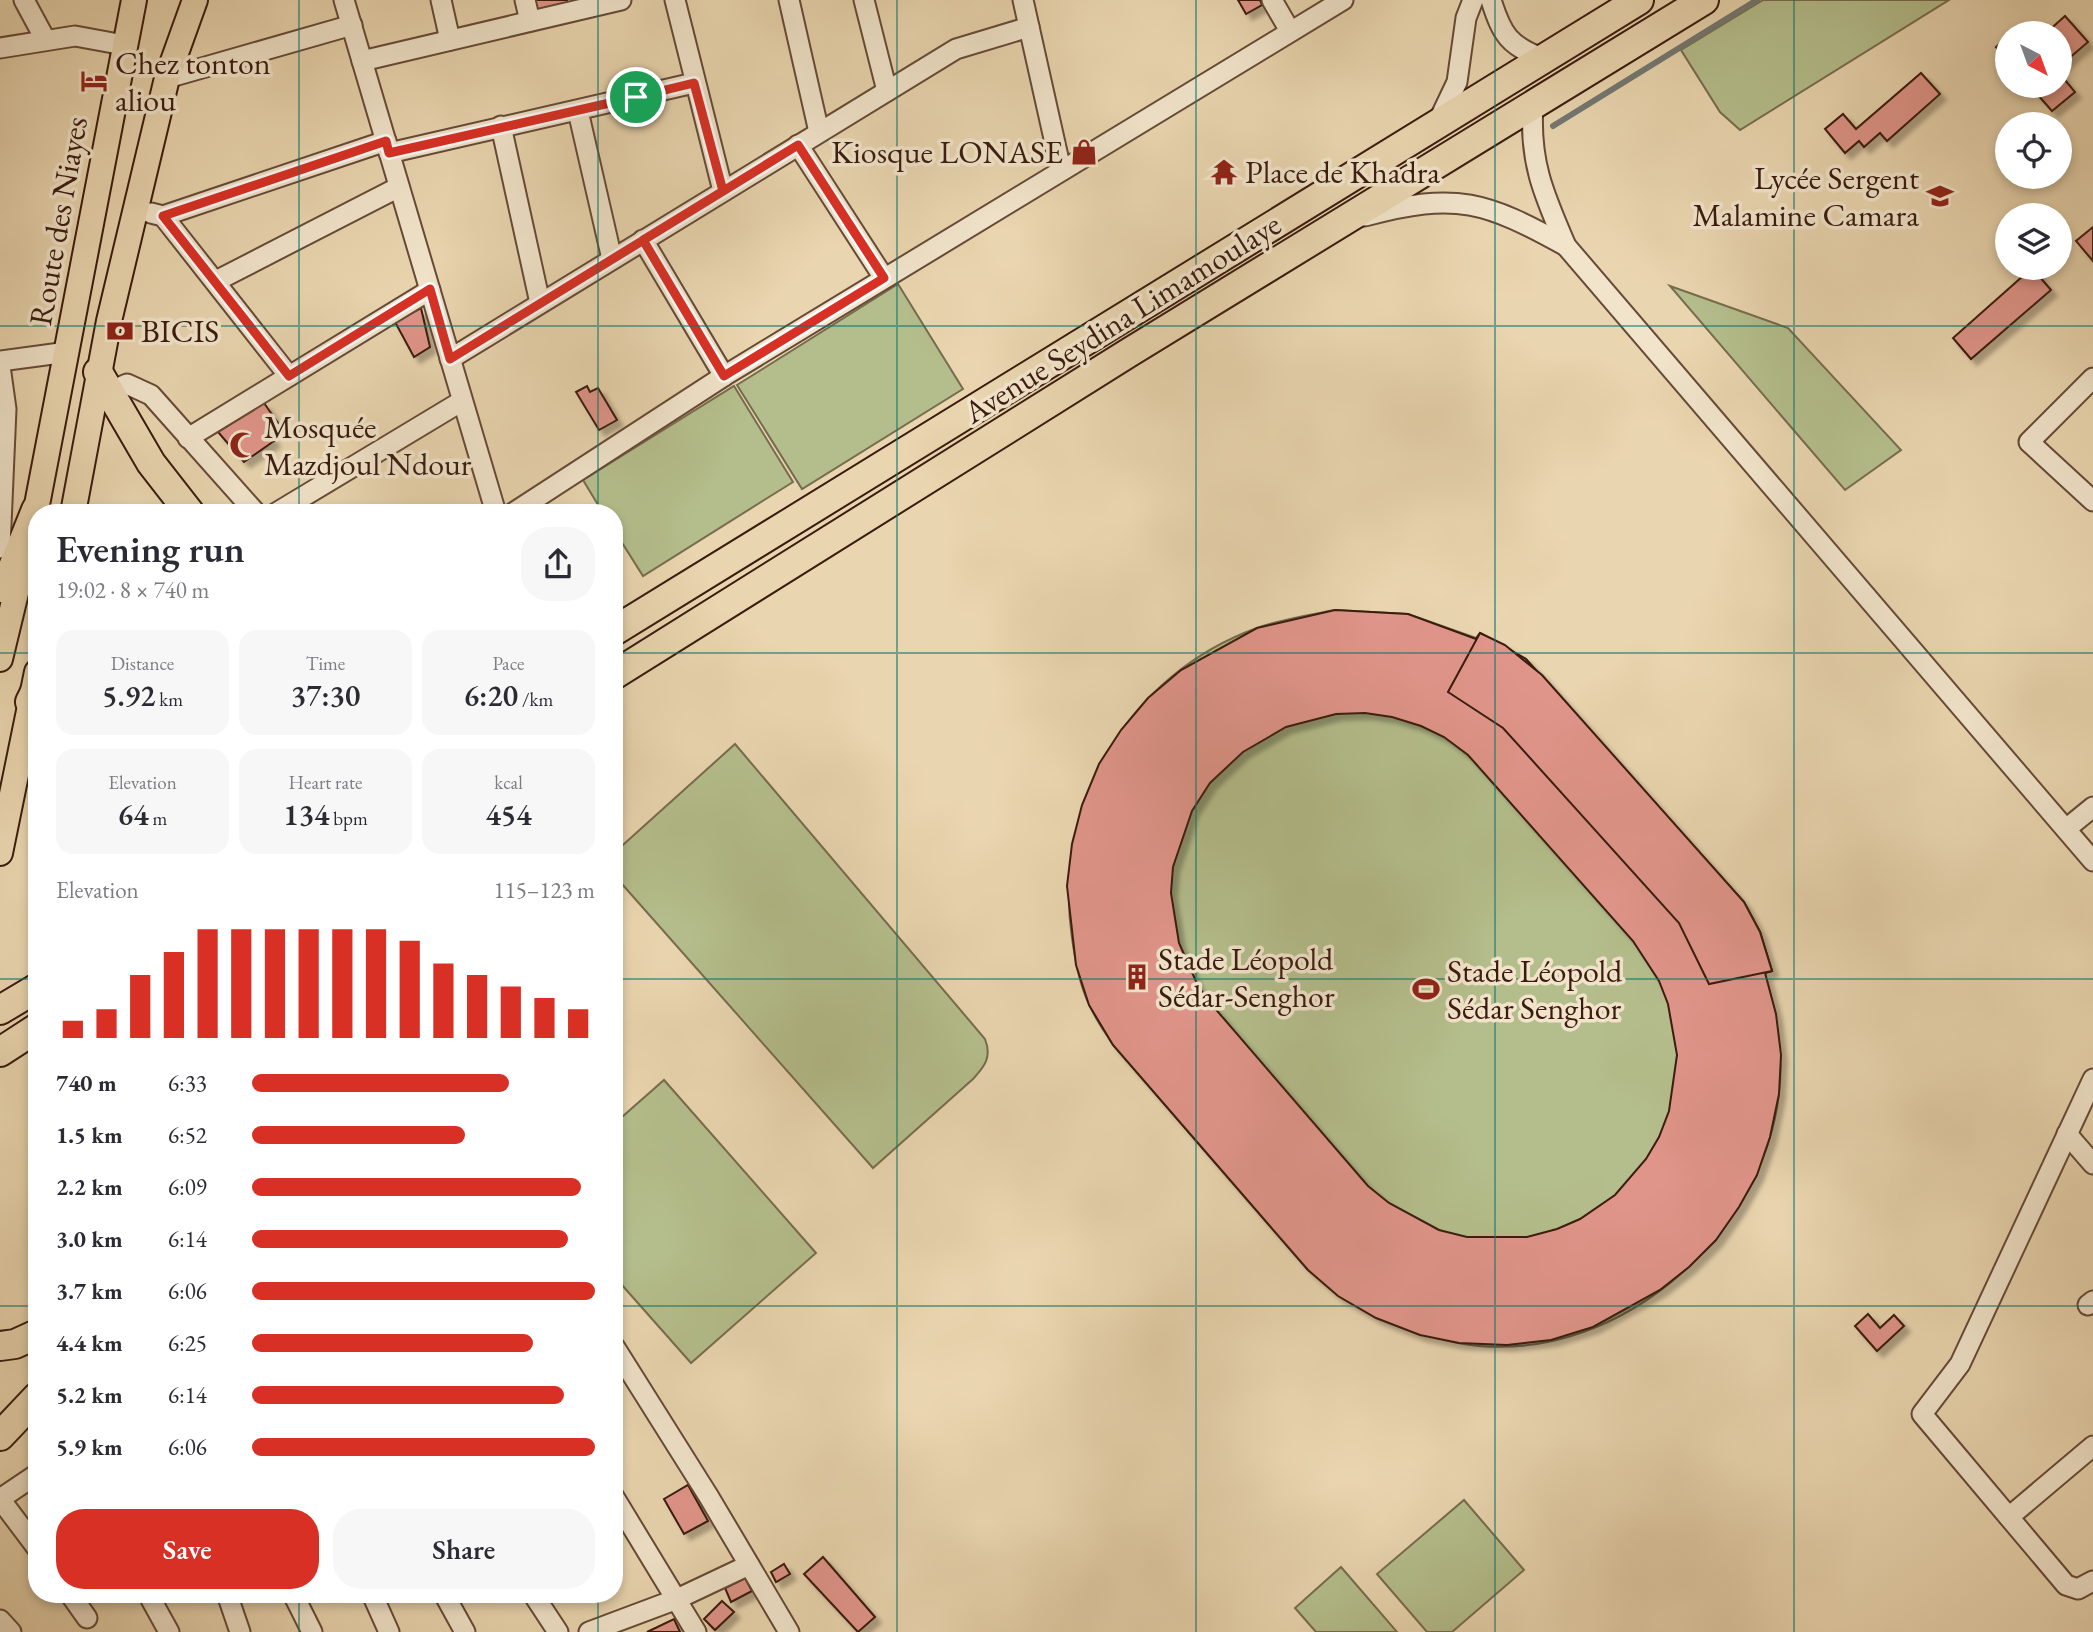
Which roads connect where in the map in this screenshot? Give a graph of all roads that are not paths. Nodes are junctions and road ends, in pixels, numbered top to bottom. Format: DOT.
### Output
graph roads {
  1 [pos="24,0"];
  2 [pos="134,0"];
  3 [pos="195,0"];
  4 [pos="344,0"];
  5 [pos="441,0"];
  6 [pos="525,0"];
  7 [pos="675,0"];
  8 [pos="789,0"];
  9 [pos="864,0"];
  10 [pos="1272,0"];
  11 [pos="1343,0"];
  12 [pos="1473,0"];
  13 [pos="1491,0"];
  14 [pos="1639,0"];
  15 [pos="1704,0"];
  16 [pos="612,1"];
  17 [pos="1026,2"];
  18 [pos="530,21"];
  19 [pos="352,25"];
  20 [pos="1029,27"];
  21 [pos="1290,31"];
  22 [pos="45,39"];
  23 [pos="450,40"];
  24 [pos="124,45"];
  25 [pos="0,48"];
  26 [pos="1544,59"];
  27 [pos="362,61"];
  28 [pos="167,78"];
  29 [pos="694,83"];
  30 [pos="887,91"];
  31 [pos="1533,105"];
  32 [pos="579,111"];
  33 [pos="1437,124"];
  34 [pos="502,127"];
  35 [pos="819,132"];
  36 [pos="798,145"];
  37 [pos="388,147"];
  38 [pos="1061,170"];
  39 [pos="399,187"];
  40 [pos="723,191"];
  41 [pos="136,209"];
  42 [pos="163,216"];
  43 [pos="1345,222"];
  44 [pos="643,240"];
  45 [pos="1566,246"];
  46 [pos="612,259"];
  47 [pos="884,278"];
  48 [pos="216,281"];
  49 [pos="430,289"];
  50 [pos="540,303"];
  51 [pos="68,352"];
  52 [pos="450,359"];
  53 [pos="0,361"];
  54 [pos="0,366"];
  55 [pos="289,376"];
  56 [pos="724,376"];
  57 [pos="105,382"];
  58 [pos="2090,387"];
  59 [pos="462,401"];
  60 [pos="2,438"];
  61 [pos="188,438"];
  62 [pos="2093,501"];
  63 [pos="37,504"];
  64 [pos="75,504"];
  65 [pos="183,504"];
  66 [pos="248,504"];
  67 [pos="291,504"];
  68 [pos="493,504"];
  69 [pos="527,504"];
  70 [pos="28,530"];
  71 [pos="28,543"];
  72 [pos="1,544"];
  73 [pos="0,588"];
  74 [pos="644,613"];
  75 [pos="623,621"];
  76 [pos="623,626"];
  77 [pos="0,659"];
  78 [pos="623,669"];
  79 [pos="28,719"];
  80 [pos="2093,807"];
  81 [pos="2066,828"];
  82 [pos="0,853"];
  83 [pos="2093,861"];
  84 [pos="28,993"];
  85 [pos="0,1010"];
  86 [pos="28,1034"];
  87 [pos="0,1052"];
  88 [pos="2093,1079"];
  89 [pos="2067,1134"];
  90 [pos="2093,1164"];
  91 [pos="28,1338"];
  92 [pos="0,1346"];
  93 [pos="623,1361"];
  94 [pos="28,1406"];
  95 [pos="0,1436"];
  96 [pos="2093,1446"];
  97 [pos="28,1480"];
  98 [pos="0,1499"];
  99 [pos="623,1512"];
  100 [pos="2009,1517"];
  101 [pos="28,1536"];
  102 [pos="749,1565"];
  103 [pos="2093,1581"];
  104 [pos="677,1599"];
  105 [pos="76,1603"];
  106 [pos="153,1603"];
  107 [pos="230,1603"];
  108 [pos="298,1603"];
  109 [pos="376,1603"];
  110 [pos="449,1603"];
  111 [pos="539,1603"];
  112 [pos="87,1618"];
  113 [pos="0,1620"];
  114 [pos="11,1632"];
  115 [pos="169,1632"];
  116 [pos="240,1632"];
  117 [pos="312,1632"];
  118 [pos="389,1632"];
  119 [pos="465,1632"];
  120 [pos="558,1632"];
  121 [pos="589,1632"];
  122 [pos="696,1632"];
  123 [pos="789,1632"];
  1 -- 22 [label="street"];
  2 -- 24 [label="main road, Route des Niayes"];
  3 -- 28 [label="main road"];
  4 -- 19 [label="street"];
  5 -- 23 [label="street"];
  6 -- 18 [label="street"];
  7 -- 29 [label="street"];
  8 -- 35 [label="street"];
  9 -- 30 [label="street"];
  10 -- 21 [label="street"];
  11 -- 21 [label="street"];
  12 -- 33 [label="street"];
  13 -- 26 [label="street"];
  14 -- 26 [label="highway, Avenue Seydina Limamoulaye"];
  15 -- 31 [label="highway, Avenue Seydina Limamoulaye"];
  16 -- 18 [label="street"];
  17 -- 20 [label="street"];
  18 -- 23 [label="street"];
  19 -- 27 [label="street"];
  19 -- 28 [label="street"];
  20 -- 30 [label="street"];
  20 -- 38 [label="street"];
  21 -- 38 [label="street"];
  22 -- 24 [label="street"];
  22 -- 25 [label="street"];
  23 -- 27 [label="street"];
  24 -- 51 [label="main road, Route des Niayes"];
  26 -- 33 [label="highway, Avenue Seydina Limamoulaye"];
  27 -- 37 [label="street"];
  28 -- 41 [label="main road"];
  29 -- 32 [label="street"];
  29 -- 40 [label="street"];
  30 -- 35 [label="street"];
  31 -- 43 [label="highway, Avenue Seydina Limamoulaye"];
  31 -- 45 [label="street"];
  32 -- 34 [label="street"];
  32 -- 46 [label="street"];
  33 -- 74 [label="highway, Avenue Seydina Limamoulaye"];
  34 -- 37 [label="street"];
  34 -- 50 [label="street"];
  35 -- 36 [label="street"];
  36 -- 40 [label="street"];
  36 -- 47 [label="street"];
  37 -- 39 [label="street"];
  37 -- 42 [label="street"];
  38 -- 47 [label="street"];
  39 -- 48 [label="street"];
  39 -- 49 [label="street"];
  40 -- 44 [label="street"];
  41 -- 42 [label="street"];
  41 -- 57 [label="main road"];
  42 -- 48 [label="street"];
  43 -- 45 [label="street"];
  43 -- 78 [label="highway, Avenue Seydina Limamoulaye"];
  44 -- 46 [label="street"];
  44 -- 56 [label="street"];
  45 -- 81 [label="street"];
  46 -- 50 [label="street"];
  47 -- 56 [label="street"];
  48 -- 55 [label="street"];
  49 -- 52 [label="street"];
  49 -- 55 [label="street"];
  50 -- 52 [label="street"];
  51 -- 53 [label="street"];
  51 -- 63 [label="main road, Route des Niayes"];
  52 -- 59 [label="street"];
  54 -- 60 [label="street"];
  55 -- 61 [label="street"];
  56 -- 69 [label="street"];
  57 -- 61 [label="street"];
  57 -- 64 [label="main road"];
  57 -- 65 [label="highway"];
  58 -- 62 [label="street"];
  59 -- 67 [label="street"];
  59 -- 68 [label="street"];
  60 -- 72 [label="street"];
  61 -- 66 [label="street"];
  70 -- 73 [label="highway"];
  71 -- 77 [label="main road, Route des Niayes"];
  74 -- 75 [label="highway"];
  74 -- 76 [label="highway, Avenue Seydina Limamoulaye"];
  79 -- 82 [label="main road"];
  80 -- 81 [label="street"];
  81 -- 83 [label="street"];
  84 -- 85 [label="highway"];
  86 -- 87 [label="highway"];
  88 -- 89 [label="street"];
  89 -- 90 [label="street"];
  89 -- 100 [label="street"];
  91 -- 92 [label="highway"];
  93 -- 102 [label="street"];
  94 -- 95 [label="highway"];
  96 -- 100 [label="street"];
  97 -- 98 [label="street"];
  98 -- 101 [label="street"];
  99 -- 104 [label="street"];
  100 -- 103 [label="street"];
  102 -- 104 [label="street"];
  102 -- 123 [label="street"];
  104 -- 121 [label="street"];
  104 -- 122 [label="street"];
  105 -- 112 [label="street"];
  106 -- 115 [label="street"];
  107 -- 116 [label="street"];
  108 -- 117 [label="street"];
  109 -- 118 [label="street"];
  110 -- 119 [label="street"];
  111 -- 120 [label="street"];
  113 -- 114 [label="street"];
}
